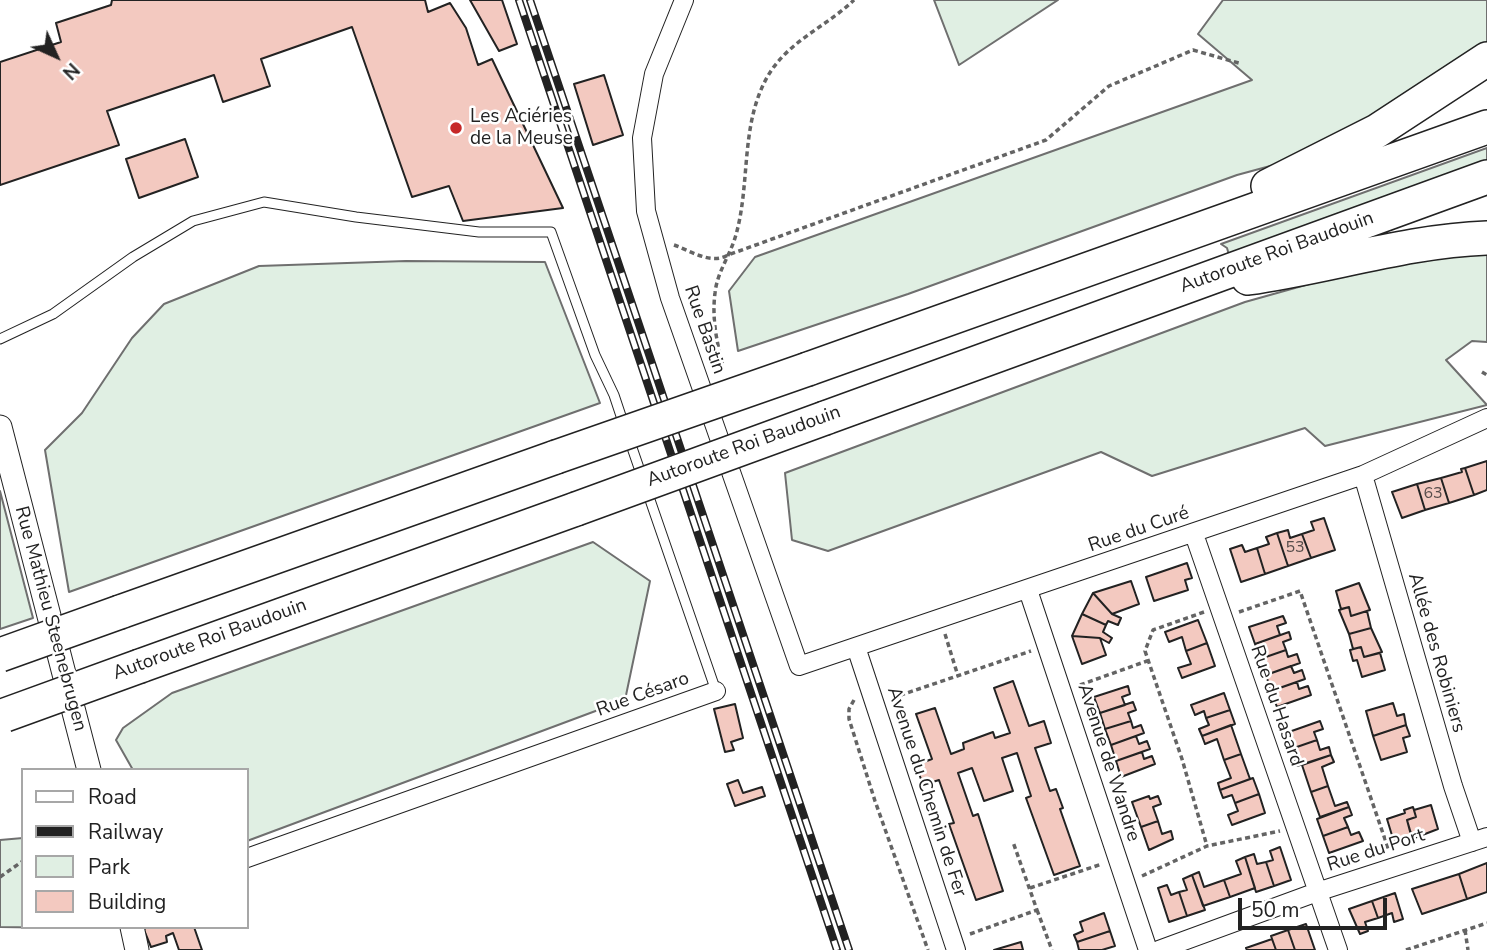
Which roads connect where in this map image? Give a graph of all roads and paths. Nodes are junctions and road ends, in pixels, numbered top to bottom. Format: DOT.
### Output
graph roads {
  1 [pos="684,0"];
  2 [pos="855,0"];
  3 [pos="1487,59"];
  4 [pos="1242,64"];
  5 [pos="1487,127"];
  6 [pos="1487,177"];
  7 [pos="1487,238"];
  8 [pos="655,244"];
  9 [pos="1157,244"];
  10 [pos="728,255"];
  11 [pos="1184,287"];
  12 [pos="0,339"];
  13 [pos="1482,372"];
  14 [pos="696,374"];
  15 [pos="1487,375"];
  16 [pos="1487,418"];
  17 [pos="0,427"];
  18 [pos="1363,475"];
  19 [pos="1194,534"];
  20 [pos="1028,590"];
  21 [pos="1222,612"];
  22 [pos="941,620"];
  23 [pos="1046,646"];
  24 [pos="856,647"];
  25 [pos="0,655"];
  26 [pos="1147,661"];
  27 [pos="799,666"];
  28 [pos="958,676"];
  29 [pos="716,691"];
  30 [pos="1061,691"];
  31 [pos="873,698"];
  32 [pos="2,716"];
  33 [pos="88,768"];
  34 [pos="1296,828"];
  35 [pos="1479,839"];
  36 [pos="1013,842"];
  37 [pos="1207,846"];
  38 [pos="248,858"];
  39 [pos="1117,859"];
  40 [pos="21,862"];
  41 [pos="1395,866"];
  42 [pos="0,877"];
  43 [pos="1126,883"];
  44 [pos="1029,888"];
  45 [pos="1317,892"];
  46 [pos="1037,910"];
  47 [pos="1487,923"];
  48 [pos="132,929"];
  49 [pos="1465,930"];
  50 [pos="954,945"];
  51 [pos="137,950"];
  52 [pos="928,950"];
  53 [pos="1052,950"];
  54 [pos="1148,950"];
  55 [pos="1159,950"];
  56 [pos="1338,950"];
  57 [pos="1406,950"];
  58 [pos="1468,950"];
  1 -- 8 [label="street, Rue Bastin"];
  2 -- 10 [label="path"];
  3 -- 9 [label="highway"];
  4 -- 10 [label="path"];
  5 -- 9 [label="highway"];
  6 -- 11 [label="highway, Autoroute Roi Baudouin"];
  7 -- 11 [label="highway"];
  8 -- 10 [label="path"];
  8 -- 14 [label="street, Rue Bastin"];
  9 -- 25 [label="highway, bridge"];
  10 -- 14 [label="path"];
  11 -- 32 [label="highway, Autoroute Roi Baudouin, bridge"];
  12 -- 29 [label="lane, Rue Césaro"];
  13 -- 15 [label="path"];
  14 -- 27 [label="street, Rue Bastin"];
  16 -- 18 [label="street, Rue du Curé"];
  17 -- 33 [label="street, Rue Mathieu Steenebrugen"];
  18 -- 19 [label="street, Rue du Curé"];
  18 -- 35 [label="street, Allée des Robiniers"];
  19 -- 20 [label="street, Rue du Curé"];
  19 -- 21 [label="street, Rue du Hasard"];
  20 -- 22 [label="street, Rue du Curé"];
  20 -- 23 [label="street, Avenue de Wandre"];
  21 -- 26 [label="path"];
  21 -- 34 [label="street, Rue du Hasard"];
  21 -- 41 [label="path"];
  22 -- 24 [label="street, Rue du Curé"];
  22 -- 28 [label="path"];
  23 -- 28 [label="path"];
  23 -- 30 [label="street, Avenue de Wandre"];
  24 -- 27 [label="street, Rue du Curé"];
  24 -- 31 [label="street, Avenue du Chemin de Fer"];
  26 -- 30 [label="path"];
  26 -- 37 [label="path"];
  28 -- 31 [label="path"];
  29 -- 38 [label="street, Rue Césaro"];
  30 -- 39 [label="street, Avenue de Wandre"];
  31 -- 50 [label="street, Avenue du Chemin de Fer"];
  31 -- 52 [label="path"];
  34 -- 37 [label="path"];
  34 -- 45 [label="street, Rue du Hasard"];
  35 -- 41 [label="street, Rue du Port"];
  36 -- 44 [label="path"];
  37 -- 43 [label="path"];
  39 -- 43 [label="street, Avenue de Wandre"];
  39 -- 44 [label="path"];
  40 -- 42 [label="path"];
  41 -- 45 [label="street, Rue du Port"];
  43 -- 54 [label="street, Avenue de Wandre"];
  44 -- 46 [label="path"];
  45 -- 55 [label="street, Rue du Port"];
  45 -- 56 [label="street, Rue du Hasard"];
  46 -- 50 [label="path"];
  46 -- 53 [label="path"];
  47 -- 49 [label="path"];
  48 -- 51 [label="street"];
  49 -- 57 [label="path"];
  49 -- 58 [label="path"];
}
